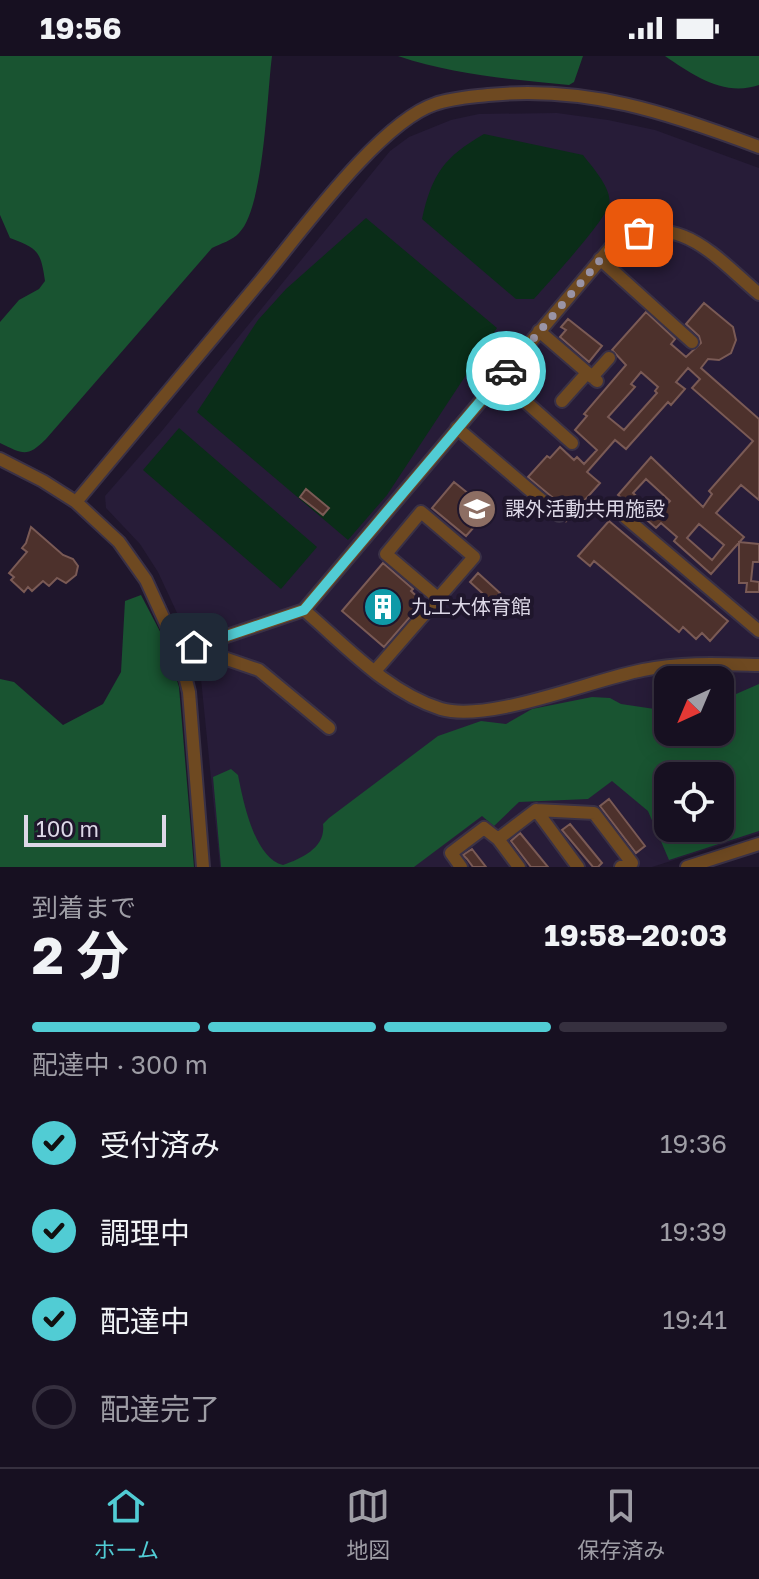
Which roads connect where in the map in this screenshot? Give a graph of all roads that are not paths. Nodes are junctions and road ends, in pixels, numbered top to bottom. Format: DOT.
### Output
graph roads {
  1 [pos="759,147"];
  2 [pos="600,259"];
  3 [pos="759,294"];
  4 [pos="539,331"];
  5 [pos="692,342"];
  6 [pos="609,358"];
  7 [pos="592,377"];
  8 [pos="499,378"];
  9 [pos="562,401"];
  10 [pos="457,428"];
  11 [pos="572,443"];
  12 [pos="0,459"];
  13 [pos="76,502"];
  14 [pos="559,515"];
  15 [pos="626,518"];
  16 [pos="439,599"];
  17 [pos="304,610"];
  18 [pos="759,631"];
  19 [pos="214,640"];
  20 [pos="194,647"];
  21 [pos="759,665"];
  22 [pos="375,671"];
  23 [pos="329,728"];
  24 [pos="536,810"];
  25 [pos="498,839"];
  26 [pos="759,844"];
  27 [pos="203,867"];
  28 [pos="461,867"];
  29 [pos="519,867"];
  30 [pos="578,867"];
  31 [pos="621,867"];
  32 [pos="687,867"];
  1 -- 13 [label="street"];
  2 -- 3 [label="street"];
  2 -- 4 [label="street"];
  2 -- 5 [label="street"];
  4 -- 7 [label="street"];
  4 -- 8 [label="street"];
  6 -- 7 [label="street"];
  7 -- 9 [label="street"];
  8 -- 10 [label="street"];
  8 -- 11 [label="street"];
  10 -- 14 [label="street"];
  10 -- 17 [label="street"];
  12 -- 13 [label="street"];
  13 -- 27 [label="street"];
  15 -- 18 [label="street"];
  16 -- 16 [label="street"];
  16 -- 22 [label="street"];
  17 -- 19 [label="street"];
  17 -- 22 [label="street"];
  19 -- 20 [label="street"];
  19 -- 23 [label="street"];
  21 -- 22 [label="street"];
  24 -- 25 [label="street"];
  24 -- 30 [label="street"];
  24 -- 31 [label="street"];
  25 -- 28 [label="street"];
  25 -- 29 [label="street"];
  26 -- 32 [label="street"];
}
